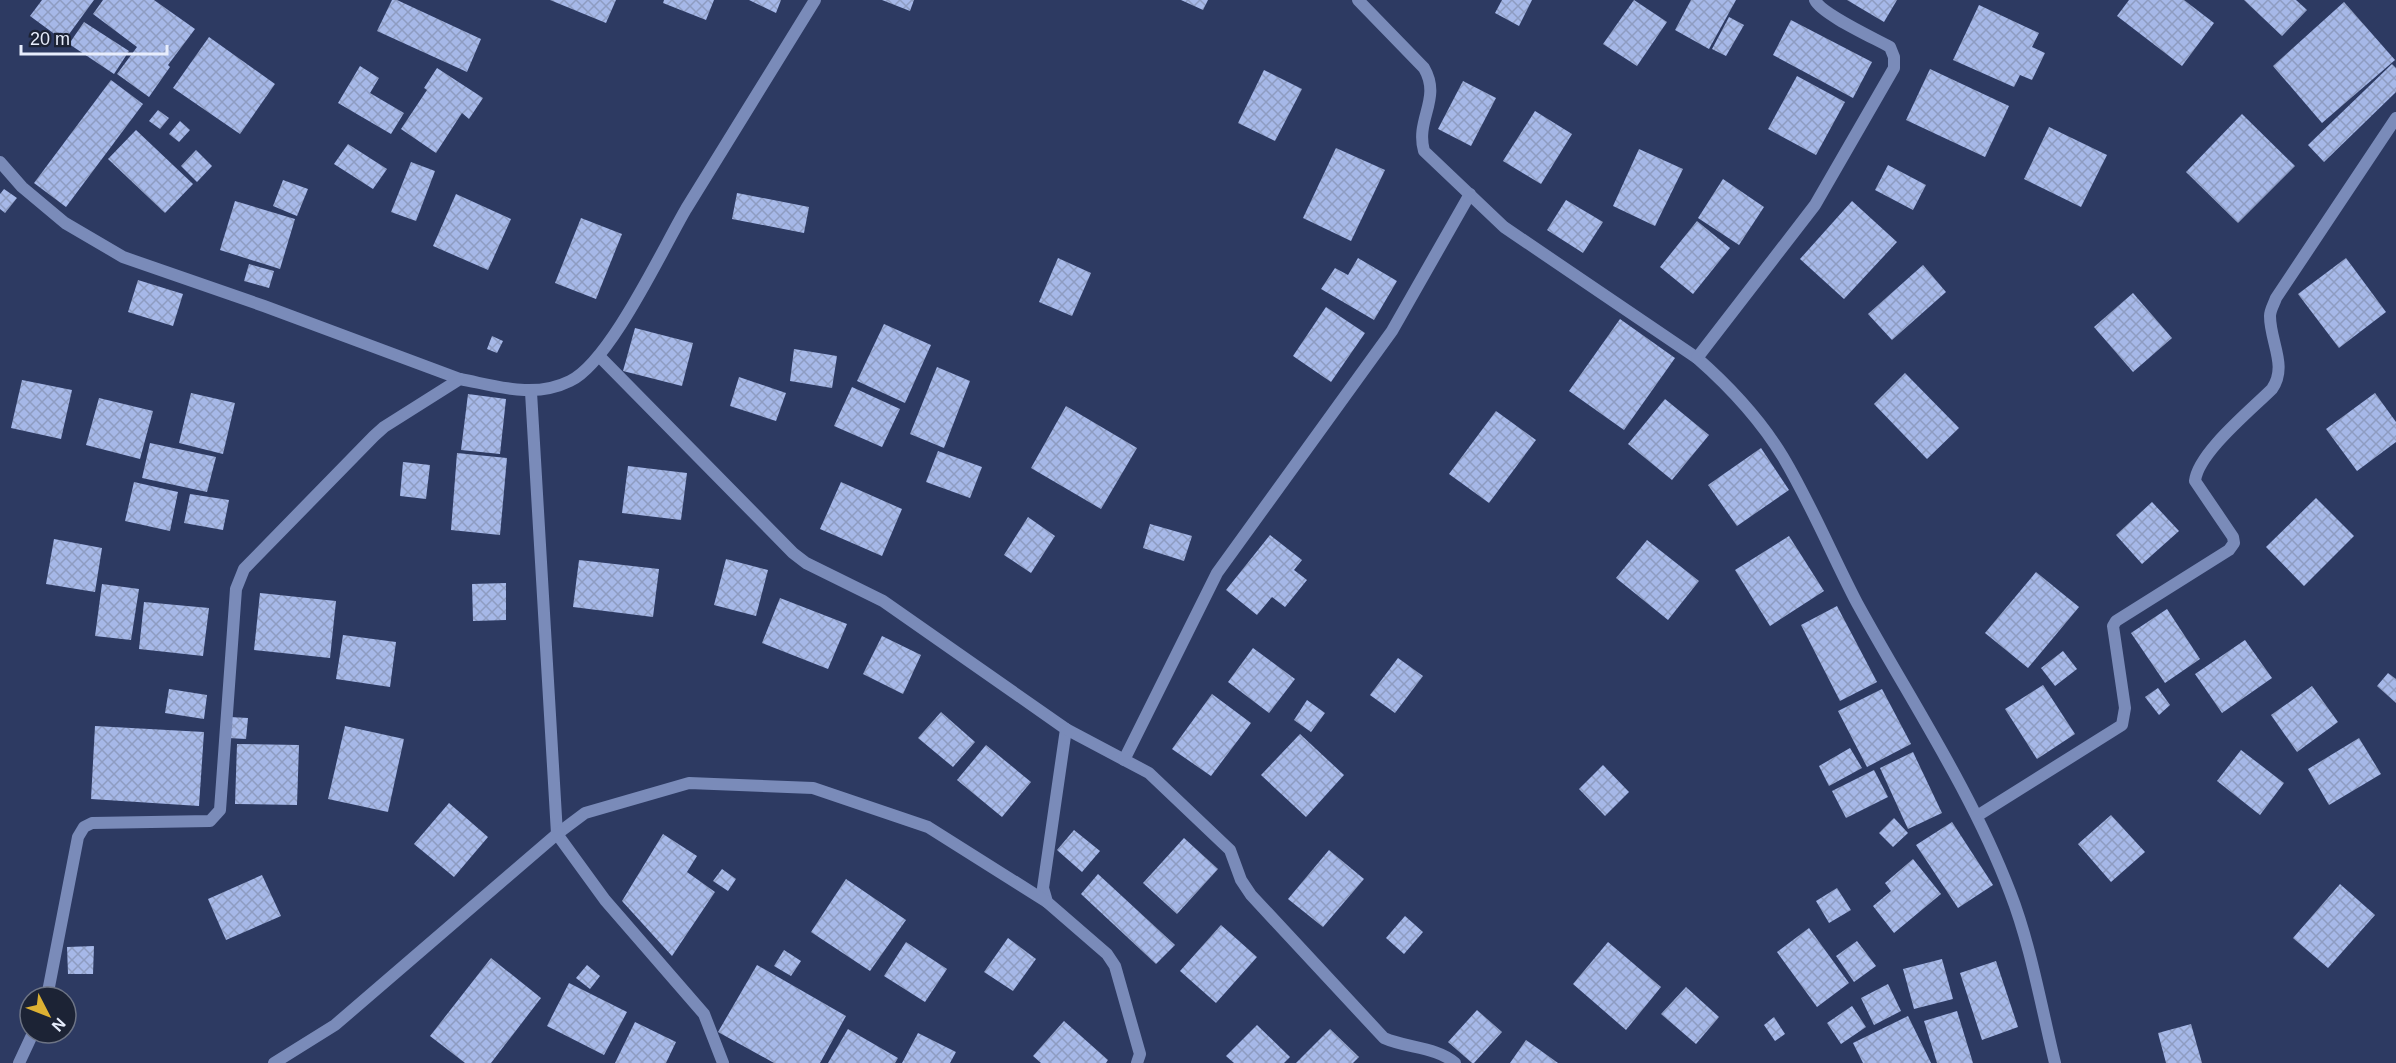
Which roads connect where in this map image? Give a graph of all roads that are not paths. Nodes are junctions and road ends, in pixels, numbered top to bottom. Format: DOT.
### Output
graph roads {
  1 [pos="815,0"];
  2 [pos="1358,0"];
  3 [pos="1815,0"];
  4 [pos="2396,118"];
  5 [pos="0,162"];
  6 [pos="1470,194"];
  7 [pos="599,356"];
  8 [pos="1697,358"];
  9 [pos="460,379"];
  10 [pos="531,392"];
  11 [pos="1066,729"];
  12 [pos="1124,760"];
  13 [pos="1977,816"];
  14 [pos="557,834"];
  15 [pos="1047,902"];
  16 [pos="49,985"];
  17 [pos="27,1045"];
  18 [pos="19,1063"];
  19 [pos="274,1063"];
  20 [pos="723,1063"];
  21 [pos="1137,1063"];
  22 [pos="1455,1063"];
  23 [pos="2055,1063"];
  1 -- 7 [label="street"];
  2 -- 6 [label="street"];
  3 -- 8 [label="street"];
  4 -- 13 [label="street"];
  5 -- 9 [label="street"];
  6 -- 8 [label="street"];
  6 -- 12 [label="street"];
  7 -- 10 [label="street"];
  7 -- 11 [label="street"];
  8 -- 13 [label="street"];
  9 -- 10 [label="street"];
  9 -- 16 [label="street"];
  10 -- 14 [label="street"];
  11 -- 12 [label="street"];
  11 -- 15 [label="street"];
  12 -- 22 [label="street"];
  13 -- 23 [label="street"];
  14 -- 15 [label="street"];
  14 -- 19 [label="street"];
  14 -- 20 [label="street"];
  15 -- 21 [label="street"];
  17 -- 18 [label="street"];
}
